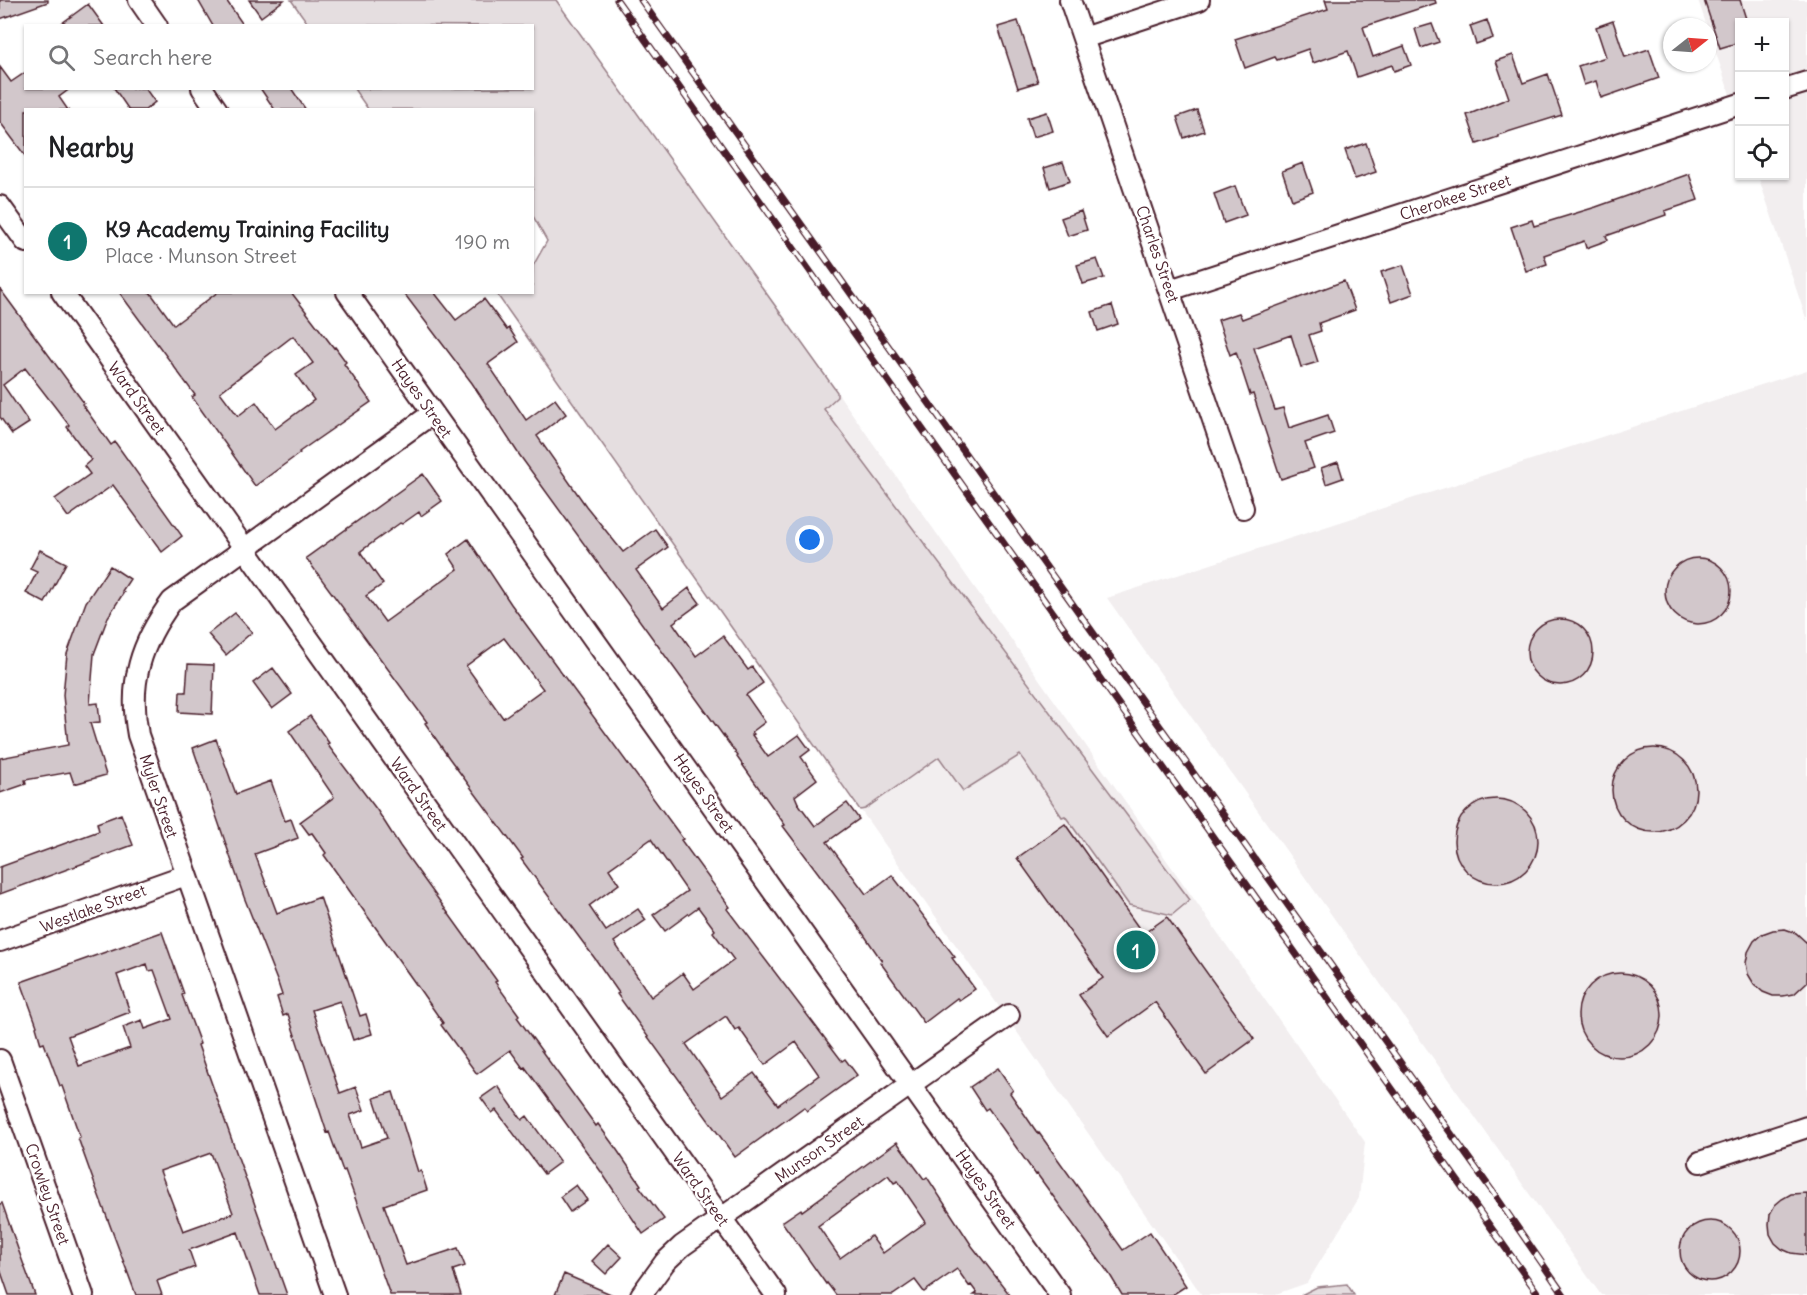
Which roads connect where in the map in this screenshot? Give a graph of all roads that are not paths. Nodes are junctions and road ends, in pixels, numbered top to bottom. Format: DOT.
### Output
graph roads {
  1 [pos="139,0"];
  2 [pos="1070,0"];
  3 [pos="1199,0"];
  4 [pos="156,24"];
  5 [pos="1083,38"];
  6 [pos="1807,82"];
  7 [pos="1789,88"];
  8 [pos="203,90"];
  9 [pos="1735,106"];
  10 [pos="216,108"];
  11 [pos="0,206"];
  12 [pos="24,239"];
  13 [pos="1170,290"];
  14 [pos="63,294"];
  15 [pos="348,294"];
  16 [pos="433,413"];
  17 [pos="1243,508"];
  18 [pos="244,548"];
  19 [pos="186,875"];
  20 [pos="0,941"];
  21 [pos="1009,1015"];
  22 [pos="0,1060"];
  23 [pos="911,1084"];
  24 [pos="1807,1127"];
  25 [pos="1700,1162"];
  26 [pos="721,1218"];
  27 [pos="83,1295"];
  28 [pos="335,1295"];
  29 [pos="641,1295"];
  30 [pos="776,1295"];
  31 [pos="1060,1295"];
  1 -- 4 [label="street"];
  2 -- 5 [label="street, Charles Street"];
  3 -- 5 [label="street"];
  5 -- 13 [label="street, Charles Street"];
  6 -- 7 [label="street"];
  8 -- 10 [label="street"];
  9 -- 13 [label="street, Cherokee Street"];
  11 -- 12 [label="street"];
  13 -- 17 [label="street, Charles Street"];
  14 -- 18 [label="street, Ward Street"];
  15 -- 16 [label="street, Hayes Street"];
  16 -- 18 [label="street, Myler Street"];
  16 -- 23 [label="street, Hayes Street"];
  18 -- 19 [label="street, Myler Street"];
  18 -- 26 [label="street, Ward Street"];
  19 -- 20 [label="street, Westlake Street"];
  19 -- 28 [label="street, Myler Street"];
  21 -- 23 [label="street, Munson Street"];
  22 -- 27 [label="street, Crowley Street"];
  23 -- 26 [label="street, Munson Street"];
  23 -- 31 [label="street, Hayes Street"];
  24 -- 25 [label="street"];
  26 -- 29 [label="street, Munson Street"];
  26 -- 30 [label="street, Ward Street"];
}
